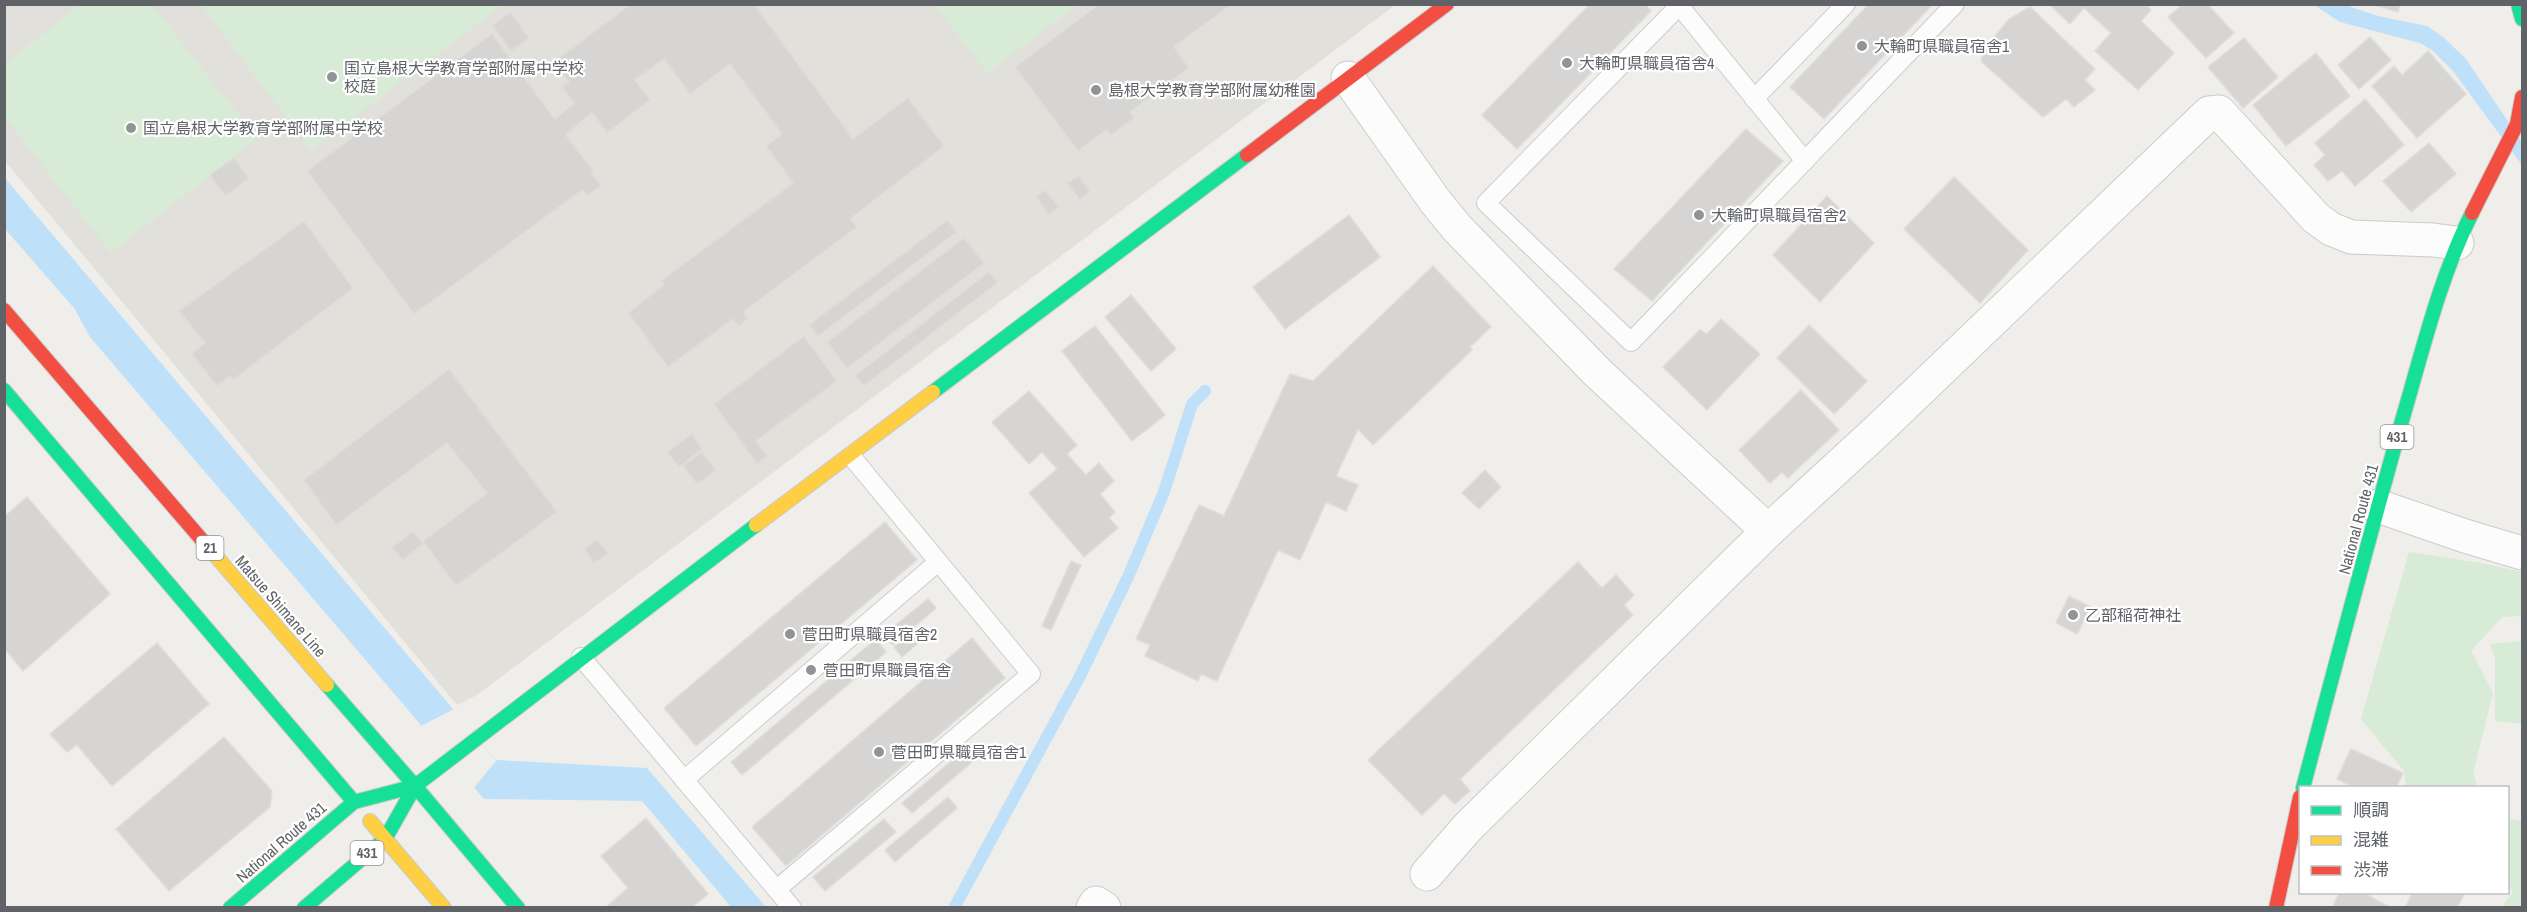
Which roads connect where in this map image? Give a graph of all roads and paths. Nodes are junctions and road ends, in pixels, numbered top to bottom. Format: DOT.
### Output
graph roads {
  1 [pos="1447,4"];
  2 [pos="1846,4"];
  3 [pos="1955,4"];
  4 [pos="2518,4"];
  5 [pos="1678,5"];
  6 [pos="2523,19"];
  7 [pos="1348,78"];
  8 [pos="2523,97"];
  9 [pos="1754,99"];
  10 [pos="1805,161"];
  11 [pos="2457,243"];
  12 [pos="4,310"];
  13 [pos="4,390"];
  14 [pos="851,456"];
  15 [pos="2378,506"];
  16 [pos="1768,531"];
  17 [pos="2523,553"];
  18 [pos="938,562"];
  19 [pos="581,657"];
  20 [pos="684,780"];
  21 [pos="415,786"];
  22 [pos="2304,786"];
  23 [pos="354,802"];
  24 [pos="2299,806"];
  25 [pos="385,839"];
  26 [pos="1426,874"];
  27 [pos="777,889"];
  28 [pos="230,908"];
  29 [pos="304,908"];
  30 [pos="444,908"];
  31 [pos="518,908"];
  32 [pos="792,908"];
  33 [pos="1093,908"];
  34 [pos="1104,908"];
  35 [pos="2276,908"];
  1 -- 7 [label="main road"];
  2 -- 9 [label="lane"];
  3 -- 10 [label="lane"];
  4 -- 6 [label="main road"];
  5 -- 9 [label="lane"];
  5 -- 10 [label="lane"];
  7 -- 14 [label="main road"];
  7 -- 16 [label="street"];
  8 -- 11 [label="main road, National Route 431 / 431"];
  9 -- 10 [label="lane"];
  11 -- 15 [label="main road, National Route 431 / 431"];
  11 -- 16 [label="street"];
  12 -- 21 [label="main road, Matsue Shimane Line / 21"];
  13 -- 23 [label="main road"];
  14 -- 18 [label="lane"];
  14 -- 19 [label="main road"];
  15 -- 17 [label="street"];
  15 -- 22 [label="main road, National Route 431 / 431"];
  16 -- 26 [label="street"];
  18 -- 20 [label="lane"];
  18 -- 27 [label="lane"];
  19 -- 20 [label="lane"];
  19 -- 21 [label="main road"];
  20 -- 27 [label="lane"];
  21 -- 23 [label="main road, National Route 431"];
  21 -- 25 [label="main road, 431"];
  21 -- 31 [label="main road"];
  23 -- 25 [label="main road, 431"];
  23 -- 28 [label="main road, National Route 431"];
  24 -- 35 [label="main road"];
  25 -- 29 [label="main road, 431"];
  25 -- 30 [label="main road, 431"];
  27 -- 32 [label="lane"];
  33 -- 34 [label="street"];
}
